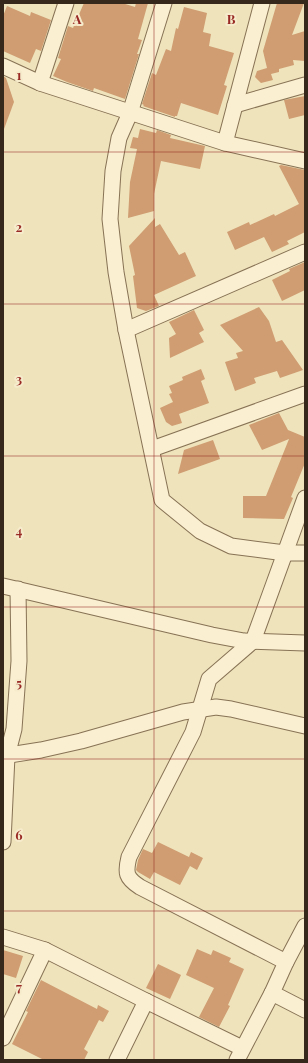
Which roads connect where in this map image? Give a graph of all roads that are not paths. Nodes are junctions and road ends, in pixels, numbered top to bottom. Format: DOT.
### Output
graph roads {
  1 [pos="66,3"];
  2 [pos="164,3"];
  3 [pos="262,3"];
  4 [pos="3,66"];
  5 [pos="40,83"];
  6 [pos="305,85"];
  7 [pos="235,105"];
  8 [pos="130,113"];
  9 [pos="225,143"];
  10 [pos="305,161"];
  11 [pos="305,252"];
  12 [pos="126,330"];
  13 [pos="305,394"];
  14 [pos="152,449"];
  15 [pos="305,498"];
  16 [pos="285,553"];
  17 [pos="305,554"];
  18 [pos="3,586"];
  19 [pos="18,589"];
  20 [pos="254,641"];
  21 [pos="305,643"];
  22 [pos="200,710"];
  23 [pos="305,726"];
  24 [pos="5,756"];
  25 [pos="3,842"];
  26 [pos="305,926"];
  27 [pos="3,937"];
  28 [pos="45,950"];
  29 [pos="286,962"];
  30 [pos="272,993"];
  31 [pos="146,1002"];
  32 [pos="305,1010"];
  33 [pos="3,1038"];
  34 [pos="240,1054"];
  35 [pos="117,1060"];
  1 -- 5 [label="street"];
  2 -- 8 [label="street"];
  3 -- 7 [label="street"];
  4 -- 5 [label="street"];
  5 -- 8 [label="street"];
  6 -- 7 [label="street"];
  7 -- 9 [label="street"];
  8 -- 9 [label="street"];
  8 -- 12 [label="street"];
  9 -- 10 [label="street"];
  11 -- 12 [label="street"];
  12 -- 14 [label="street"];
  13 -- 14 [label="street"];
  14 -- 16 [label="street"];
  15 -- 16 [label="street"];
  16 -- 17 [label="street"];
  16 -- 20 [label="street"];
  18 -- 19 [label="street"];
  19 -- 20 [label="street"];
  19 -- 24 [label="street"];
  20 -- 21 [label="street"];
  20 -- 22 [label="street"];
  22 -- 23 [label="street"];
  22 -- 24 [label="street"];
  22 -- 29 [label="street"];
  24 -- 25 [label="street"];
  26 -- 29 [label="street"];
  27 -- 28 [label="street"];
  28 -- 31 [label="street"];
  28 -- 33 [label="street"];
  29 -- 30 [label="street"];
  30 -- 32 [label="street"];
  30 -- 34 [label="street"];
  31 -- 34 [label="street"];
  31 -- 35 [label="street"];
}
